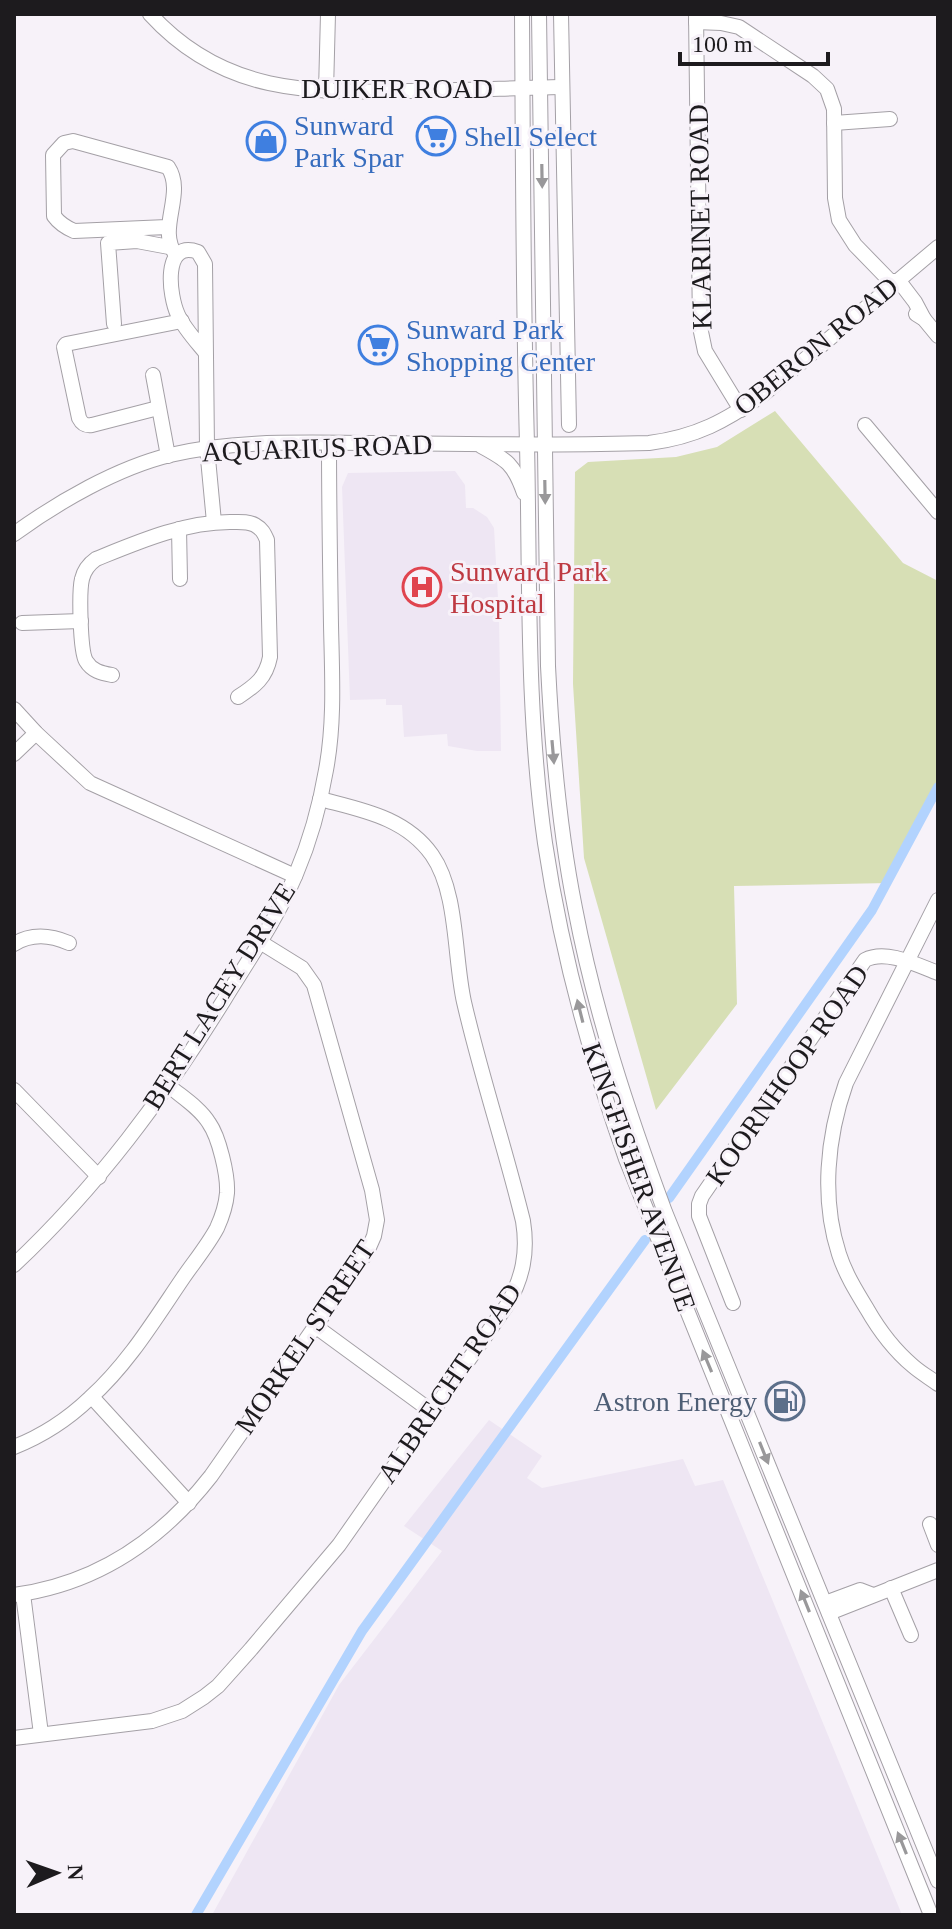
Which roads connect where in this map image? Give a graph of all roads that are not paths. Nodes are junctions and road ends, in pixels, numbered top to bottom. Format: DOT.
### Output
graph roads {
  1 [pos="150,14"];
  2 [pos="328,14"];
  3 [pos="522,14"];
  4 [pos="539,14"];
  5 [pos="561,14"];
  6 [pos="696,18"];
  7 [pos="561,87"];
  8 [pos="523,88"];
  9 [pos="541,88"];
  10 [pos="326,91"];
  11 [pos="890,119"];
  12 [pos="834,123"];
  13 [pos="167,227"];
  14 [pos="938,247"];
  15 [pos="172,251"];
  16 [pos="893,283"];
  17 [pos="182,321"];
  18 [pos="114,324"];
  19 [pos="938,336"];
  20 [pos="205,352"];
  21 [pos="153,375"];
  22 [pos="158,408"];
  23 [pos="741,410"];
  24 [pos="569,425"];
  25 [pos="865,425"];
  26 [pos="329,443"];
  27 [pos="545,443"];
  28 [pos="478,444"];
  29 [pos="527,444"];
  30 [pos="207,448"];
  31 [pos="168,456"];
  32 [pos="527,500"];
  33 [pos="938,512"];
  34 [pos="214,522"];
  35 [pos="179,529"];
  36 [pos="14,534"];
  37 [pos="180,579"];
  38 [pos="81,621"];
  39 [pos="22,623"];
  40 [pos="112,675"];
  41 [pos="238,697"];
  42 [pos="14,709"];
  43 [pos="36,733"];
  44 [pos="14,754"];
  45 [pos="320,799"];
  46 [pos="295,876"];
  47 [pos="938,900"];
  48 [pos="260,942"];
  49 [pos="69,943"];
  50 [pos="14,944"];
  51 [pos="908,962"];
  52 [pos="938,973"];
  53 [pos="169,1086"];
  54 [pos="14,1090"];
  55 [pos="99,1177"];
  56 [pos="14,1265"];
  57 [pos="733,1303"];
  58 [pos="315,1326"];
  59 [pos="938,1384"];
  60 [pos="92,1397"];
  61 [pos="431,1411"];
  62 [pos="14,1447"];
  63 [pos="189,1503"];
  64 [pos="930,1524"];
  65 [pos="938,1545"];
  66 [pos="938,1570"];
  67 [pos="891,1588"];
  68 [pos="19,1595"];
  69 [pos="827,1608"];
  70 [pos="911,1635"];
  71 [pos="41,1734"];
  72 [pos="14,1738"];
  73 [pos="938,1881"];
  74 [pos="931,1915"];
  1 -- 10 [label="street, DUIKER ROAD"];
  2 -- 10 [label="street"];
  3 -- 8 [label="street, KINGFISHER AVENUE"];
  4 -- 9 [label="street, KINGFISHER AVENUE"];
  5 -- 7 [label="street"];
  6 -- 12 [label="street"];
  6 -- 23 [label="street, KLARINET ROAD"];
  7 -- 9 [label="street, DUIKER ROAD"];
  7 -- 24 [label="street"];
  8 -- 9 [label="street, DUIKER ROAD"];
  8 -- 10 [label="street, DUIKER ROAD"];
  8 -- 29 [label="street, KINGFISHER AVENUE"];
  9 -- 27 [label="street, KINGFISHER AVENUE, one-way"];
  11 -- 12 [label="street"];
  12 -- 16 [label="street"];
  13 -- 13 [label="street"];
  13 -- 15 [label="street"];
  14 -- 16 [label="street, OBERON ROAD"];
  15 -- 17 [label="street"];
  15 -- 18 [label="street"];
  15 -- 20 [label="street"];
  16 -- 19 [label="street"];
  16 -- 23 [label="street, OBERON ROAD"];
  17 -- 20 [label="street"];
  17 -- 22 [label="street"];
  20 -- 30 [label="street"];
  21 -- 22 [label="street"];
  22 -- 31 [label="street"];
  23 -- 27 [label="street, OBERON ROAD"];
  25 -- 33 [label="street"];
  26 -- 28 [label="street, AQUARIUS ROAD"];
  26 -- 30 [label="street, AQUARIUS ROAD"];
  26 -- 45 [label="street, BERT LACEY DRIVE"];
  27 -- 29 [label="street, AQUARIUS ROAD"];
  27 -- 69 [label="street, KINGFISHER AVENUE, one-way"];
  28 -- 29 [label="street, AQUARIUS ROAD"];
  28 -- 32 [label="street"];
  29 -- 32 [label="street, KINGFISHER AVENUE"];
  30 -- 31 [label="street, AQUARIUS ROAD"];
  30 -- 34 [label="street"];
  31 -- 36 [label="street, AQUARIUS ROAD"];
  74 -- 32 [label="street, KINGFISHER AVENUE, one-way"];
  34 -- 35 [label="street"];
  34 -- 41 [label="street"];
  35 -- 37 [label="street"];
  35 -- 38 [label="street"];
  38 -- 39 [label="street"];
  38 -- 40 [label="street"];
  42 -- 43 [label="street"];
  43 -- 44 [label="street"];
  43 -- 46 [label="street"];
  45 -- 46 [label="street, BERT LACEY DRIVE"];
  45 -- 61 [label="street, ALBRECHT ROAD"];
  46 -- 48 [label="street, BERT LACEY DRIVE"];
  47 -- 51 [label="street"];
  48 -- 53 [label="street, BERT LACEY DRIVE"];
  48 -- 58 [label="street, MORKEL STREET"];
  49 -- 50 [label="street"];
  51 -- 52 [label="street, KOORNHOOP ROAD"];
  51 -- 57 [label="street, KOORNHOOP ROAD"];
  51 -- 59 [label="street"];
  53 -- 55 [label="street, BERT LACEY DRIVE"];
  53 -- 60 [label="street"];
  54 -- 55 [label="street"];
  55 -- 56 [label="street, BERT LACEY DRIVE"];
  58 -- 61 [label="street"];
  58 -- 63 [label="street, MORKEL STREET"];
  60 -- 62 [label="street"];
  60 -- 63 [label="street"];
  61 -- 71 [label="street, ALBRECHT ROAD"];
  63 -- 68 [label="street, MORKEL STREET"];
  64 -- 65 [label="street"];
  66 -- 67 [label="street"];
  67 -- 69 [label="street"];
  67 -- 70 [label="street"];
  68 -- 71 [label="street"];
  69 -- 73 [label="street, KINGFISHER AVENUE"];
  71 -- 72 [label="street, ALBRECHT ROAD"];
}
